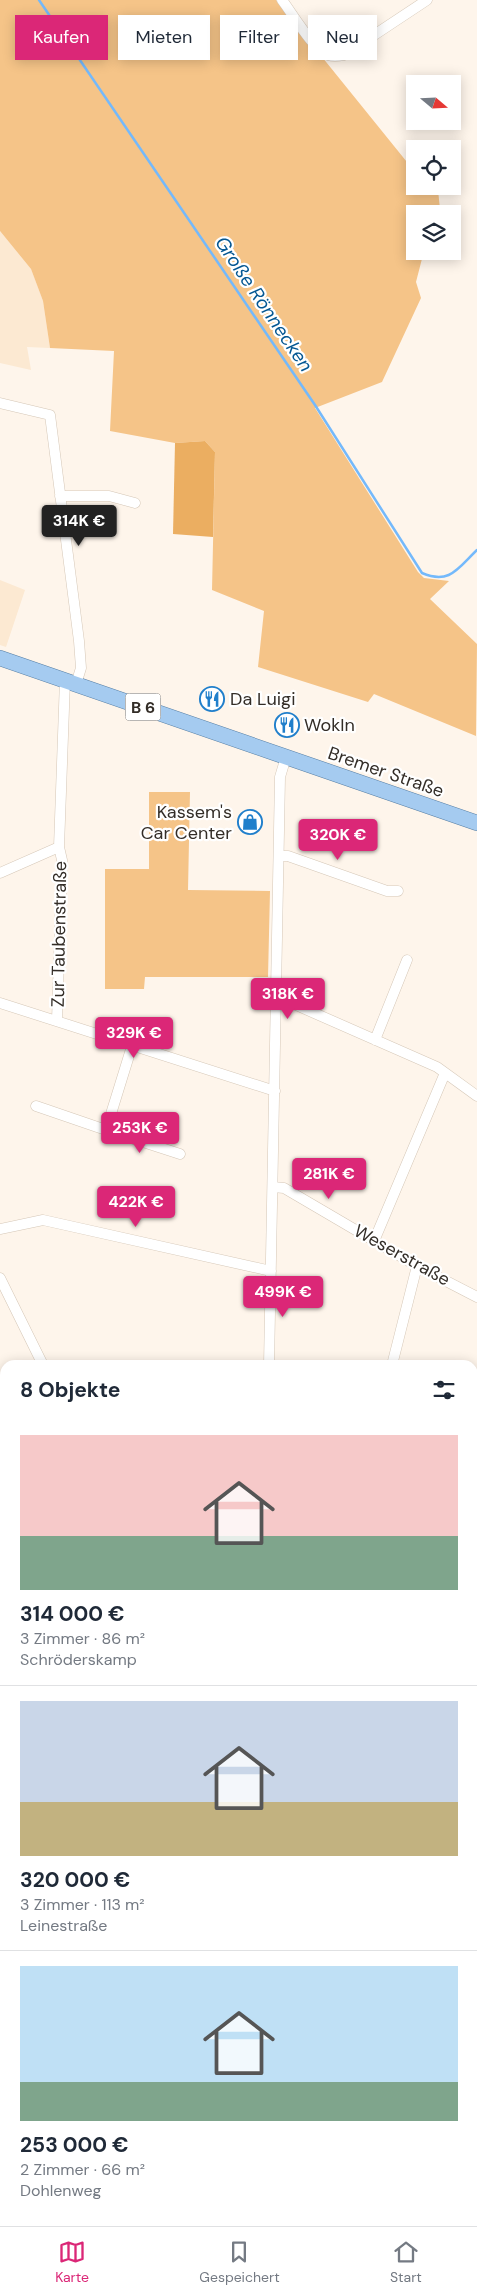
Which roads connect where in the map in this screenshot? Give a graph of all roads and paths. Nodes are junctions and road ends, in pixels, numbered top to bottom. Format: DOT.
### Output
graph roads {
  1 [pos="282,0"];
  2 [pos="427,0"];
  3 [pos="0,403"];
  4 [pos="60,496"];
  5 [pos="136,503"];
  6 [pos="0,658"];
  7 [pos="70,682"];
  8 [pos="286,757"];
  9 [pos="477,823"];
  10 [pos="59,847"];
  11 [pos="280,856"];
  12 [pos="0,873"];
  13 [pos="398,890"];
  14 [pos="407,960"];
  15 [pos="276,1000"];
  16 [pos="0,1003"];
  17 [pos="57,1021"];
  18 [pos="375,1040"];
  19 [pos="132,1046"];
  20 [pos="445,1073"];
  21 [pos="275,1091"];
  22 [pos="476,1094"];
  23 [pos="36,1106"];
  24 [pos="106,1130"];
  25 [pos="180,1154"];
  26 [pos="273,1187"];
  27 [pos="0,1229"];
  28 [pos="374,1241"];
  29 [pos="417,1266"];
  30 [pos="271,1271"];
  31 [pos="0,1278"];
  32 [pos="477,1297"];
  33 [pos="41,1360"];
  34 [pos="269,1360"];
  35 [pos="393,1360"];
  1 -- 2 [label="street"];
  3 -- 4 [label="street, Zur Taubenstraße"];
  4 -- 5 [label="street"];
  4 -- 7 [label="street, Zur Taubenstraße"];
  6 -- 7 [label="main road, Bremer Straße / B 6"];
  7 -- 8 [label="main road, Bremer Straße / B 6"];
  7 -- 10 [label="street, Zur Taubenstraße"];
  8 -- 9 [label="main road, Bremer Straße / B 6"];
  8 -- 11 [label="street"];
  10 -- 12 [label="street"];
  10 -- 17 [label="street, Zur Taubenstraße"];
  11 -- 13 [label="street"];
  11 -- 15 [label="street"];
  14 -- 18 [label="street"];
  15 -- 18 [label="street"];
  15 -- 21 [label="street"];
  16 -- 17 [label="street"];
  17 -- 19 [label="street"];
  18 -- 20 [label="street"];
  19 -- 21 [label="street"];
  19 -- 24 [label="street"];
  20 -- 22 [label="street"];
  20 -- 28 [label="street"];
  21 -- 26 [label="street"];
  23 -- 24 [label="street"];
  24 -- 25 [label="street"];
  26 -- 28 [label="street, Weserstraße"];
  26 -- 30 [label="street"];
  27 -- 30 [label="street"];
  28 -- 29 [label="street, Weserstraße"];
  29 -- 32 [label="street, Weserstraße"];
  29 -- 35 [label="street"];
  30 -- 34 [label="street"];
  31 -- 33 [label="street"];
}
